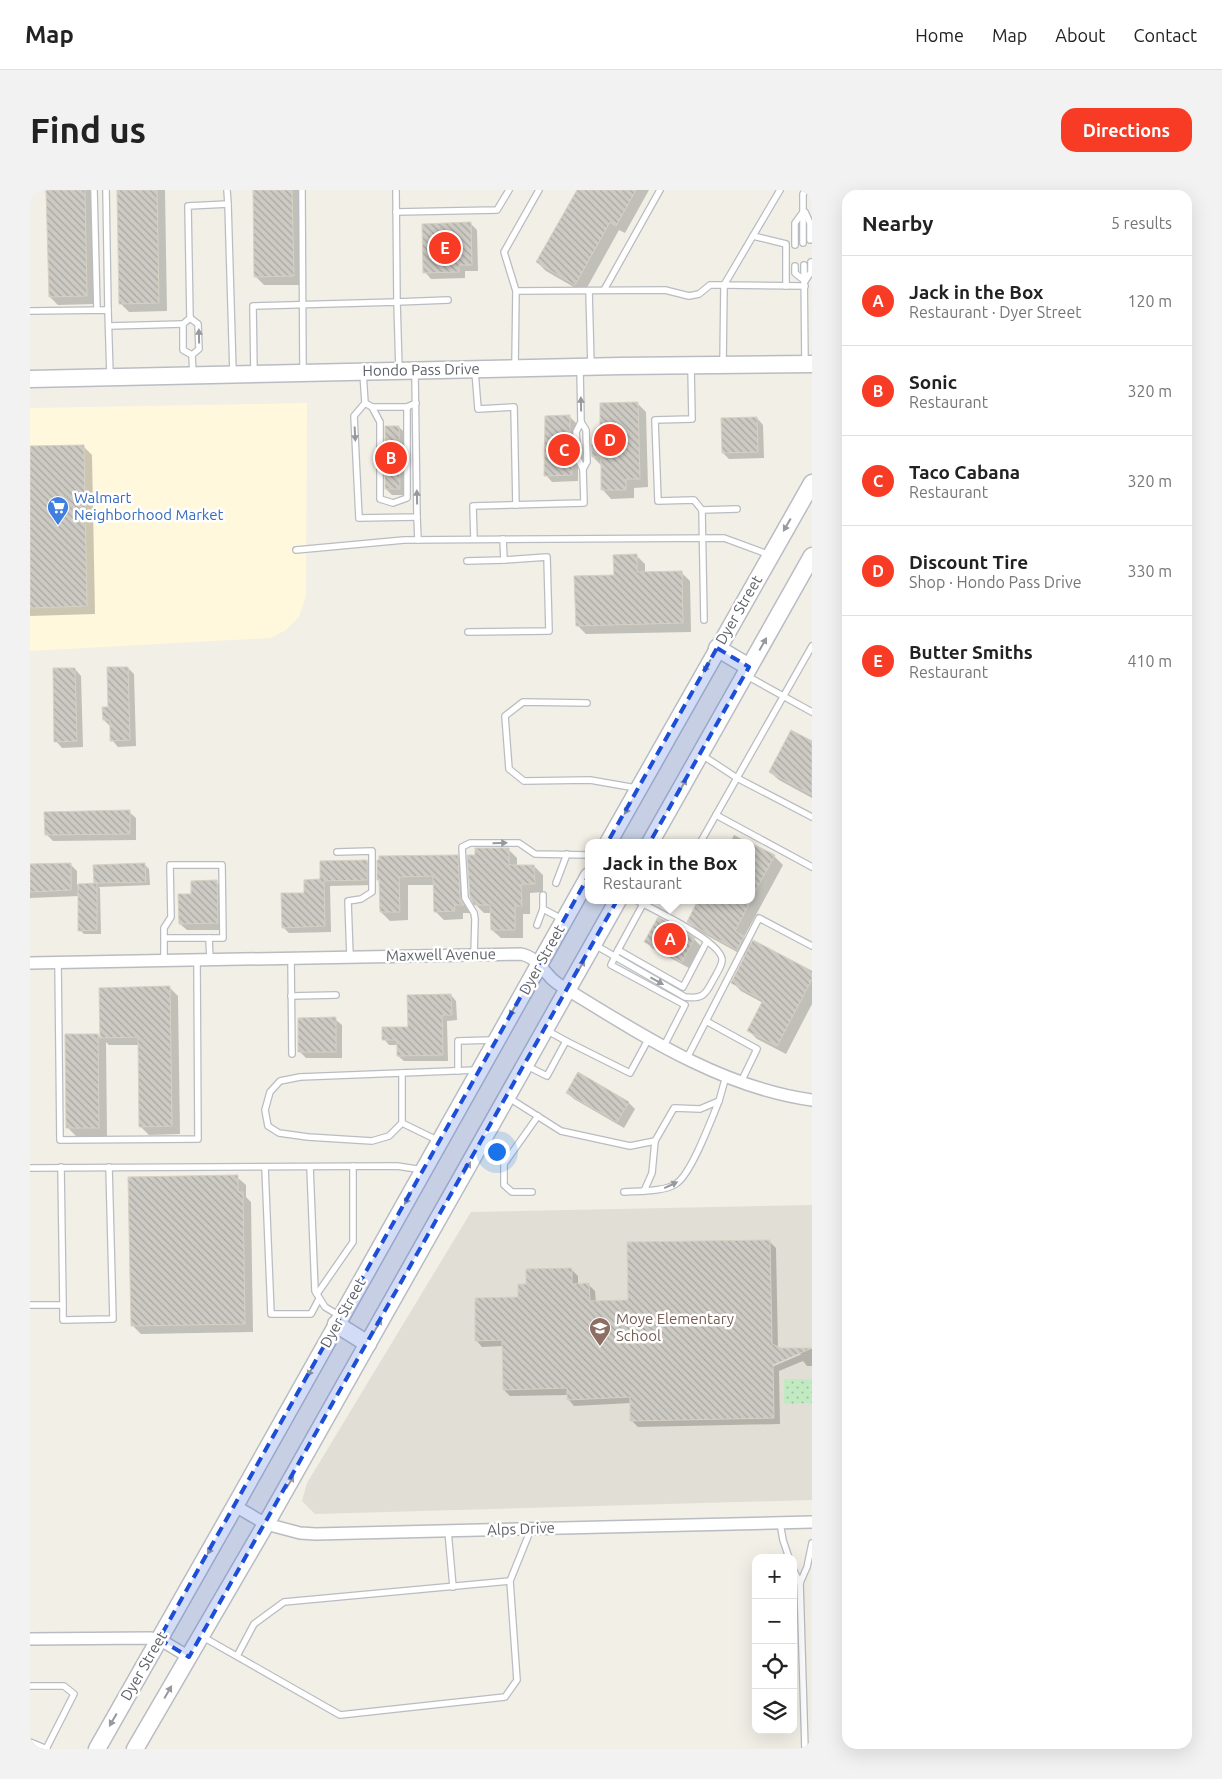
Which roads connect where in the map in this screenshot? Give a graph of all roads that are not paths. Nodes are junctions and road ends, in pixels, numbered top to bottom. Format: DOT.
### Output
graph roads {
  1 [pos="94,190"];
  2 [pos="106,190"];
  3 [pos="227,190"];
  4 [pos="302,190"];
  5 [pos="396,190"];
  6 [pos="509,190"];
  7 [pos="539,190"];
  8 [pos="660,190"];
  9 [pos="780,190"];
  10 [pos="806,190"];
  11 [pos="228,204"];
  12 [pos="804,210"];
  13 [pos="396,212"];
  14 [pos="812,218"];
  15 [pos="753,236"];
  16 [pos="810,240"];
  17 [pos="803,243"];
  18 [pos="795,245"];
  19 [pos="811,262"];
  20 [pos="804,265"];
  21 [pos="795,266"];
  22 [pos="812,278"];
  23 [pos="805,283"];
  24 [pos="724,285"];
  25 [pos="786,286"];
  26 [pos="604,290"];
  27 [pos="516,291"];
  28 [pos="589,291"];
  29 [pos="448,300"];
  30 [pos="397,302"];
  31 [pos="304,304"];
  32 [pos="97,310"];
  33 [pos="108,310"];
  34 [pos="30,311"];
  35 [pos="190,318"];
  36 [pos="183,324"];
  37 [pos="109,326"];
  38 [pos="192,354"];
  39 [pos="809,364"];
  40 [pos="691,365"];
  41 [pos="724,365"];
  42 [pos="586,367"];
  43 [pos="515,368"];
  44 [pos="475,369"];
  45 [pos="363,371"];
  46 [pos="407,371"];
  47 [pos="303,373"];
  48 [pos="233,374"];
  49 [pos="254,374"];
  50 [pos="193,376"];
  51 [pos="110,377"];
  52 [pos="30,379"];
  53 [pos="365,403"];
  54 [pos="416,403"];
  55 [pos="407,407"];
  56 [pos="372,408"];
  57 [pos="581,422"];
  58 [pos="577,444"];
  59 [pos="577,457"];
  60 [pos="583,469"];
  61 [pos="812,483"];
  62 [pos="516,505"];
  63 [pos="737,509"];
  64 [pos="702,510"];
  65 [pos="417,517"];
  66 [pos="702,538"];
  67 [pos="474,539"];
  68 [pos="503,539"];
  69 [pos="418,540"];
  70 [pos="296,550"];
  71 [pos="770,555"];
  72 [pos="812,556"];
  73 [pos="504,560"];
  74 [pos="467,561"];
  75 [pos="704,620"];
  76 [pos="468,632"];
  77 [pos="812,646"];
  78 [pos="717,648"];
  79 [pos="747,671"];
  80 [pos="783,696"];
  81 [pos="587,702"];
  82 [pos="812,712"];
  83 [pos="700,754"];
  84 [pos="737,778"];
  85 [pos="639,789"];
  86 [pos="716,815"];
  87 [pos="812,817"];
  88 [pos="610,839"];
  89 [pos="652,839"];
  90 [pos="702,839"];
  91 [pos="337,852"];
  92 [pos="567,854"];
  93 [pos="585,855"];
  94 [pos="812,867"];
  95 [pos="556,883"];
  96 [pos="585,883"];
  97 [pos="543,895"];
  98 [pos="616,904"];
  99 [pos="643,904"];
  100 [pos="543,909"];
  101 [pos="564,920"];
  102 [pos="537,925"];
  103 [pos="164,938"];
  104 [pos="209,938"];
  105 [pos="708,940"];
  106 [pos="593,944"];
  107 [pos="812,946"];
  108 [pos="618,950"];
  109 [pos="474,954"];
  110 [pos="350,957"];
  111 [pos="615,957"];
  112 [pos="291,958"];
  113 [pos="197,960"];
  114 [pos="210,960"];
  115 [pos="164,961"];
  116 [pos="58,962"];
  117 [pos="30,963"];
  118 [pos="540,964"];
  119 [pos="567,990"];
  120 [pos="336,995"];
  121 [pos="291,996"];
  122 [pos="706,1021"];
  123 [pos="545,1030"];
  124 [pos="649,1037"];
  125 [pos="496,1040"];
  126 [pos="566,1041"];
  127 [pos="664,1046"];
  128 [pos="292,1054"];
  129 [pos="687,1058"];
  130 [pos="525,1065"];
  131 [pos="480,1070"];
  132 [pos="458,1071"];
  133 [pos="402,1073"];
  134 [pos="726,1076"];
  135 [pos="741,1082"];
  136 [pos="507,1096"];
  137 [pos="719,1100"];
  138 [pos="812,1100"];
  139 [pos="538,1116"];
  140 [pos="402,1123"];
  141 [pos="440,1141"];
  142 [pos="655,1141"];
  143 [pos="353,1166"];
  144 [pos="61,1167"];
  145 [pos="109,1167"];
  146 [pos="265,1167"];
  147 [pos="310,1167"];
  148 [pos="30,1168"];
  149 [pos="424,1170"];
  150 [pos="644,1191"];
  151 [pos="532,1192"];
  152 [pos="624,1192"];
  153 [pos="318,1296"];
  154 [pos="30,1305"];
  155 [pos="63,1305"];
  156 [pos="339,1320"];
  157 [pos="368,1344"];
  158 [pos="236,1506"];
  159 [pos="812,1522"];
  160 [pos="780,1523"];
  161 [pos="266,1524"];
  162 [pos="531,1529"];
  163 [pos="448,1532"];
  164 [pos="812,1543"];
  165 [pos="788,1554"];
  166 [pos="797,1577"];
  167 [pos="510,1581"];
  168 [pos="800,1583"];
  169 [pos="453,1587"];
  170 [pos="201,1636"];
  171 [pos="30,1639"];
  172 [pos="159,1639"];
  173 [pos="189,1656"];
  174 [pos="237,1656"];
  175 [pos="30,1686"];
  176 [pos="30,1742"];
  177 [pos="46,1749"];
  178 [pos="97,1749"];
  179 [pos="135,1749"];
  180 [pos="804,1749"];
  1 -- 32 [label="lane"];
  2 -- 33 [label="lane"];
  3 -- 11 [label="lane"];
  4 -- 31 [label="lane"];
  5 -- 13 [label="lane"];
  6 -- 13 [label="lane"];
  7 -- 27 [label="lane"];
  8 -- 26 [label="lane"];
  9 -- 15 [label="lane"];
  10 -- 12 [label="lane"];
  11 -- 35 [label="lane"];
  11 -- 48 [label="lane"];
  12 -- 14 [label="lane"];
  12 -- 16 [label="lane"];
  12 -- 17 [label="lane"];
  12 -- 18 [label="lane"];
  13 -- 30 [label="lane"];
  15 -- 24 [label="lane"];
  15 -- 25 [label="lane"];
  19 -- 23 [label="lane"];
  20 -- 23 [label="lane"];
  21 -- 23 [label="lane"];
  22 -- 23 [label="lane"];
  23 -- 25 [label="lane"];
  23 -- 39 [label="lane"];
  24 -- 25 [label="lane"];
  24 -- 26 [label="lane"];
  24 -- 41 [label="lane"];
  26 -- 28 [label="lane"];
  27 -- 28 [label="lane"];
  27 -- 43 [label="lane"];
  28 -- 42 [label="lane"];
  29 -- 30 [label="lane"];
  30 -- 31 [label="lane"];
  30 -- 46 [label="lane"];
  31 -- 47 [label="lane"];
  31 -- 49 [label="lane"];
  32 -- 33 [label="lane"];
  32 -- 34 [label="lane"];
  33 -- 37 [label="lane"];
  35 -- 36 [label="lane"];
  38 -- 35 [label="lane, one-way"];
  36 -- 37 [label="lane"];
  36 -- 38 [label="lane"];
  37 -- 51 [label="lane"];
  38 -- 50 [label="lane"];
  39 -- 41 [label="main road, Hondo Pass Drive"];
  40 -- 41 [label="main road, Hondo Pass Drive"];
  40 -- 42 [label="main road, Hondo Pass Drive"];
  40 -- 64 [label="lane"];
  42 -- 43 [label="main road, Hondo Pass Drive"];
  57 -- 42 [label="lane, one-way"];
  43 -- 44 [label="main road, Hondo Pass Drive"];
  44 -- 46 [label="main road, Hondo Pass Drive"];
  44 -- 62 [label="lane"];
  45 -- 46 [label="main road, Hondo Pass Drive"];
  45 -- 47 [label="main road, Hondo Pass Drive"];
  45 -- 53 [label="lane"];
  46 -- 54 [label="lane"];
  47 -- 49 [label="main road, Hondo Pass Drive"];
  48 -- 49 [label="main road, Hondo Pass Drive"];
  48 -- 50 [label="main road, Hondo Pass Drive"];
  50 -- 51 [label="main road, Hondo Pass Drive"];
  51 -- 52 [label="main road, Hondo Pass Drive"];
  53 -- 56 [label="lane"];
  53 -- 65 [label="lane, one-way"];
  54 -- 55 [label="lane"];
  65 -- 54 [label="lane, one-way"];
  55 -- 56 [label="lane"];
  55 -- 56 [label="lane"];
  57 -- 58 [label="lane"];
  57 -- 60 [label="lane"];
  59 -- 60 [label="lane"];
  60 -- 62 [label="lane"];
  61 -- 71 [label="main road, Dyer Street, one-way"];
  62 -- 67 [label="lane"];
  63 -- 64 [label="lane"];
  64 -- 66 [label="lane"];
  65 -- 69 [label="lane"];
  66 -- 68 [label="lane"];
  66 -- 71 [label="lane"];
  66 -- 75 [label="lane"];
  67 -- 68 [label="lane"];
  67 -- 69 [label="lane"];
  68 -- 73 [label="lane"];
  69 -- 70 [label="lane"];
  71 -- 78 [label="main road, Dyer Street"];
  79 -- 72 [label="main road, one-way"];
  73 -- 74 [label="lane"];
  73 -- 76 [label="lane"];
  77 -- 80 [label="lane"];
  78 -- 79 [label="main road"];
  78 -- 85 [label="main road, Dyer Street, one-way"];
  79 -- 80 [label="lane"];
  79 -- 83 [label="main road"];
  80 -- 82 [label="lane"];
  80 -- 84 [label="lane"];
  81 -- 85 [label="lane"];
  83 -- 84 [label="lane"];
  89 -- 83 [label="main road, one-way"];
  84 -- 86 [label="lane"];
  84 -- 87 [label="lane"];
  85 -- 88 [label="main road, Dyer Street, one-way"];
  86 -- 90 [label="lane"];
  86 -- 94 [label="lane"];
  91 -- 110 [label="lane"];
  92 -- 93 [label="lane"];
  92 -- 95 [label="lane"];
  109 -- 92 [label="lane, one-way"];
  96 -- 101 [label="main road, Dyer Street"];
  97 -- 100 [label="lane"];
  98 -- 106 [label="main road"];
  99 -- 105 [label="lane"];
  99 -- 108 [label="lane"];
  100 -- 101 [label="lane"];
  100 -- 102 [label="lane"];
  101 -- 118 [label="main road, Dyer Street"];
  103 -- 104 [label="lane"];
  103 -- 104 [label="lane"];
  103 -- 115 [label="lane"];
  104 -- 114 [label="lane"];
  105 -- 108 [label="lane"];
  111 -- 105 [label="lane, one-way"];
  106 -- 111 [label="lane"];
  119 -- 106 [label="main road, one-way"];
  107 -- 122 [label="lane"];
  108 -- 111 [label="lane"];
  109 -- 110 [label="street, Maxwell Avenue"];
  109 -- 118 [label="street, Maxwell Avenue"];
  110 -- 112 [label="street, Maxwell Avenue"];
  111 -- 127 [label="lane"];
  112 -- 114 [label="street, Maxwell Avenue"];
  112 -- 121 [label="lane"];
  113 -- 114 [label="street, Maxwell Avenue"];
  113 -- 115 [label="street, Maxwell Avenue"];
  113 -- 116 [label="lane"];
  115 -- 116 [label="street, Maxwell Avenue"];
  116 -- 117 [label="street, Maxwell Avenue"];
  118 -- 119 [label="street, Maxwell Avenue"];
  118 -- 125 [label="main road, Dyer Street, one-way"];
  119 -- 123 [label="main road"];
  119 -- 124 [label="street, Maxwell Avenue"];
  120 -- 121 [label="lane"];
  121 -- 128 [label="lane"];
  122 -- 129 [label="lane"];
  122 -- 135 [label="lane"];
  123 -- 126 [label="lane"];
  123 -- 130 [label="main road"];
  124 -- 126 [label="lane"];
  124 -- 127 [label="street, Maxwell Avenue"];
  125 -- 131 [label="main road, Dyer Street"];
  125 -- 132 [label="lane"];
  126 -- 130 [label="lane"];
  127 -- 129 [label="street, Maxwell Avenue"];
  129 -- 134 [label="street, Maxwell Avenue"];
  130 -- 136 [label="main road"];
  131 -- 132 [label="lane"];
  131 -- 141 [label="main road, Dyer Street"];
  132 -- 133 [label="lane"];
  133 -- 140 [label="lane"];
  133 -- 140 [label="lane"];
  134 -- 135 [label="street, Maxwell Avenue"];
  134 -- 137 [label="lane"];
  135 -- 138 [label="street, Maxwell Avenue"];
  136 -- 139 [label="lane"];
  157 -- 136 [label="main road, one-way"];
  137 -- 142 [label="lane"];
  150 -- 137 [label="lane, one-way"];
  139 -- 142 [label="lane"];
  139 -- 151 [label="lane"];
  140 -- 141 [label="lane"];
  141 -- 149 [label="main road, Dyer Street"];
  142 -- 150 [label="lane"];
  143 -- 147 [label="lane"];
  143 -- 149 [label="lane"];
  143 -- 153 [label="lane"];
  144 -- 145 [label="lane"];
  144 -- 148 [label="lane"];
  144 -- 155 [label="lane"];
  145 -- 146 [label="lane"];
  145 -- 155 [label="lane"];
  146 -- 147 [label="lane"];
  146 -- 153 [label="lane"];
  147 -- 153 [label="lane"];
  149 -- 156 [label="main road, Dyer Street, one-way"];
  150 -- 152 [label="lane"];
  153 -- 156 [label="lane"];
  154 -- 155 [label="lane"];
  156 -- 157 [label="main road"];
  156 -- 158 [label="main road, Dyer Street, one-way"];
  161 -- 157 [label="main road, one-way"];
  158 -- 161 [label="street, Alps Drive"];
  158 -- 172 [label="main road, Dyer Street, one-way"];
  159 -- 160 [label="street, Alps Drive"];
  160 -- 162 [label="street, Alps Drive"];
  160 -- 165 [label="lane"];
  161 -- 163 [label="street, Alps Drive"];
  161 -- 170 [label="main road"];
  162 -- 163 [label="street, Alps Drive"];
  162 -- 167 [label="lane"];
  163 -- 169 [label="lane"];
  164 -- 168 [label="lane"];
  166 -- 168 [label="lane"];
  167 -- 169 [label="lane"];
  167 -- 174 [label="lane"];
  168 -- 180 [label="lane"];
  169 -- 174 [label="lane"];
  170 -- 173 [label="main road"];
  170 -- 174 [label="lane"];
  171 -- 172 [label="street"];
  172 -- 173 [label="street"];
  172 -- 178 [label="main road, Dyer Street, one-way"];
  179 -- 173 [label="main road, one-way"];
  175 -- 177 [label="lane"];
  176 -- 177 [label="lane"];
}
